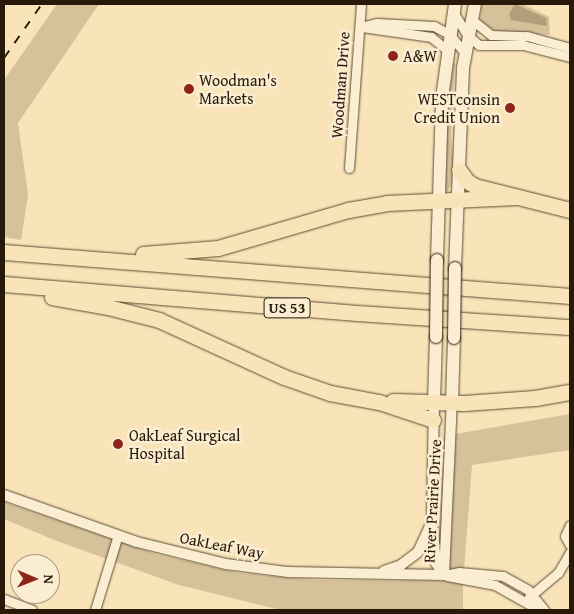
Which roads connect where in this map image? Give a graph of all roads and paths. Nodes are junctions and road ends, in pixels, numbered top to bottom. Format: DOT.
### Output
graph roads {
  1 [pos="362,4"];
  2 [pos="475,4"];
  3 [pos="454,8"];
  4 [pos="471,20"];
  5 [pos="360,27"];
  6 [pos="449,34"];
  7 [pos="468,36"];
  8 [pos="447,50"];
  9 [pos="568,50"];
  10 [pos="464,53"];
  11 [pos="349,168"];
  12 [pos="459,170"];
  13 [pos="517,197"];
  14 [pos="439,198"];
  15 [pos="457,198"];
  16 [pos="570,210"];
  17 [pos="4,252"];
  18 [pos="82,257"];
  19 [pos="4,286"];
  20 [pos="570,296"];
  21 [pos="570,327"];
  22 [pos="570,392"];
  23 [pos="379,402"];
  24 [pos="434,402"];
  25 [pos="452,402"];
  26 [pos="434,420"];
  27 [pos="4,495"];
  28 [pos="432,522"];
  29 [pos="570,525"];
  30 [pos="118,535"];
  31 [pos="570,545"];
  32 [pos="570,552"];
  33 [pos="378,573"];
  34 [pos="444,575"];
  35 [pos="532,594"];
  36 [pos="4,599"];
  37 [pos="525,601"];
  38 [pos="32,610"];
  39 [pos="95,610"];
  40 [pos="539,610"];
  41 [pos="544,610"];
  1 -- 5 [label="street, Woodman Drive"];
  2 -- 4 [label="main road, River Prairie Drive"];
  3 -- 6 [label="main road, River Prairie Drive"];
  3 -- 7 [label="street"];
  4 -- 7 [label="main road, River Prairie Drive"];
  4 -- 9 [label="street"];
  5 -- 6 [label="street"];
  5 -- 8 [label="street"];
  5 -- 11 [label="street, Woodman Drive"];
  6 -- 8 [label="main road, River Prairie Drive"];
  6 -- 10 [label="street"];
  7 -- 9 [label="street"];
  7 -- 10 [label="main road, River Prairie Drive"];
  8 -- 14 [label="main road, River Prairie Drive"];
  10 -- 12 [label="main road, River Prairie Drive"];
  12 -- 13 [label="highway"];
  12 -- 15 [label="main road, River Prairie Drive"];
  13 -- 15 [label="highway"];
  13 -- 16 [label="highway"];
  14 -- 15 [label="highway"];
  14 -- 18 [label="highway"];
  14 -- 24 [label="main road, River Prairie Drive, bridge"];
  15 -- 25 [label="main road, River Prairie Drive, bridge"];
  17 -- 18 [label="highway, US 53"];
  18 -- 20 [label="highway, US 53"];
  19 -- 21 [label="highway, US 53"];
  19 -- 23 [label="highway"];
  22 -- 25 [label="highway"];
  23 -- 24 [label="highway"];
  23 -- 26 [label="highway"];
  24 -- 25 [label="highway"];
  24 -- 26 [label="street, River Prairie Drive"];
  25 -- 34 [label="street, River Prairie Drive"];
  26 -- 28 [label="street, River Prairie Drive"];
  27 -- 30 [label="street, OakLeaf Way"];
  28 -- 33 [label="street"];
  28 -- 34 [label="street, River Prairie Drive"];
  29 -- 31 [label="street"];
  30 -- 33 [label="street, OakLeaf Way"];
  30 -- 39 [label="street"];
  32 -- 35 [label="street"];
  33 -- 34 [label="street, OakLeaf Way"];
  34 -- 35 [label="street"];
  34 -- 37 [label="street"];
  35 -- 37 [label="street"];
  35 -- 41 [label="street"];
  36 -- 38 [label="street"];
  37 -- 40 [label="street"];
}
